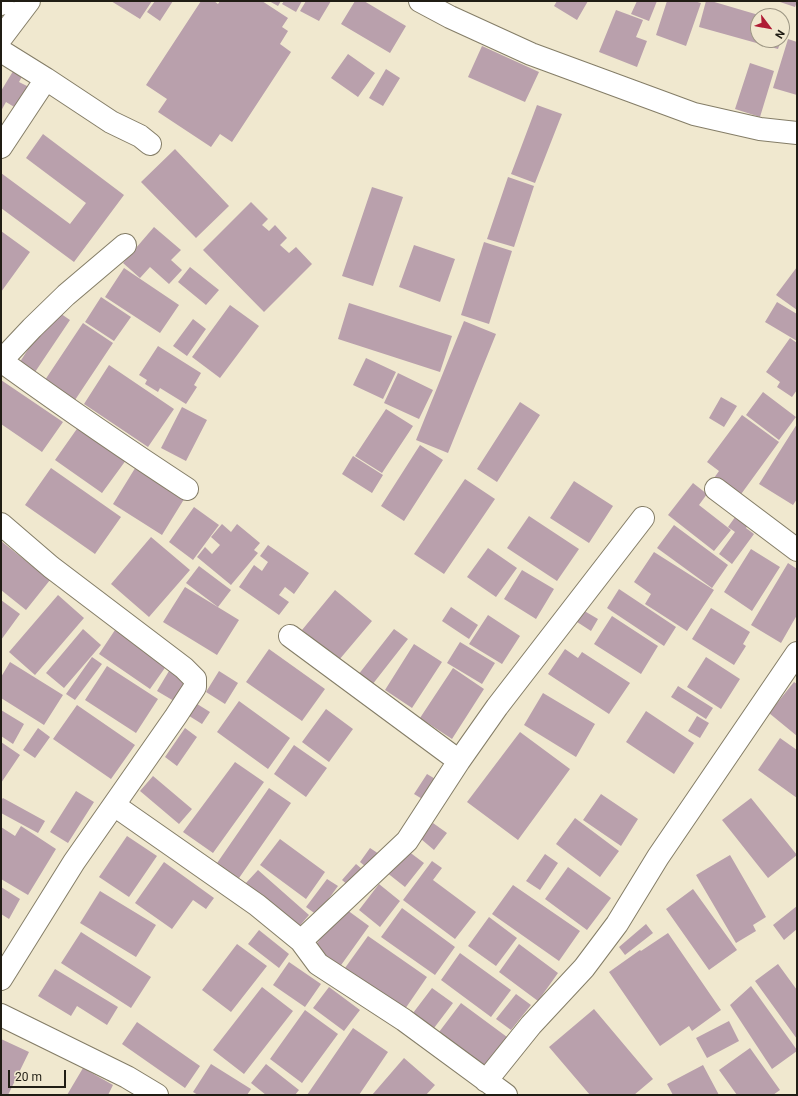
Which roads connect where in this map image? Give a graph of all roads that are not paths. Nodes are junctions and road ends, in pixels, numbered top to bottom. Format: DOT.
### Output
graph roads {
  1 [pos="3,1"];
  2 [pos="29,1"];
  3 [pos="420,1"];
  4 [pos="1,4"];
  5 [pos="1,38"];
  6 [pos="1,52"];
  7 [pos="46,79"];
  8 [pos="797,133"];
  9 [pos="150,144"];
  10 [pos="1,147"];
  11 [pos="125,245"];
  12 [pos="1,361"];
  13 [pos="187,489"];
  14 [pos="716,489"];
  15 [pos="642,518"];
  16 [pos="1,524"];
  17 [pos="797,550"];
  18 [pos="290,636"];
  19 [pos="797,653"];
  20 [pos="459,761"];
  21 [pos="114,805"];
  22 [pos="301,941"];
  23 [pos="1,979"];
  24 [pos="1,1015"];
  25 [pos="486,1081"];
  26 [pos="157,1095"];
  27 [pos="506,1095"];
  1 -- 4 [label="street"];
  2 -- 5 [label="street"];
  3 -- 8 [label="street"];
  6 -- 7 [label="street"];
  7 -- 9 [label="street"];
  7 -- 10 [label="street"];
  11 -- 12 [label="street"];
  12 -- 13 [label="street"];
  14 -- 17 [label="street"];
  15 -- 20 [label="street"];
  16 -- 21 [label="street"];
  18 -- 20 [label="street"];
  19 -- 25 [label="street"];
  20 -- 22 [label="street"];
  21 -- 22 [label="street"];
  21 -- 23 [label="street"];
  22 -- 25 [label="street"];
  24 -- 26 [label="street"];
  25 -- 27 [label="street"];
}
